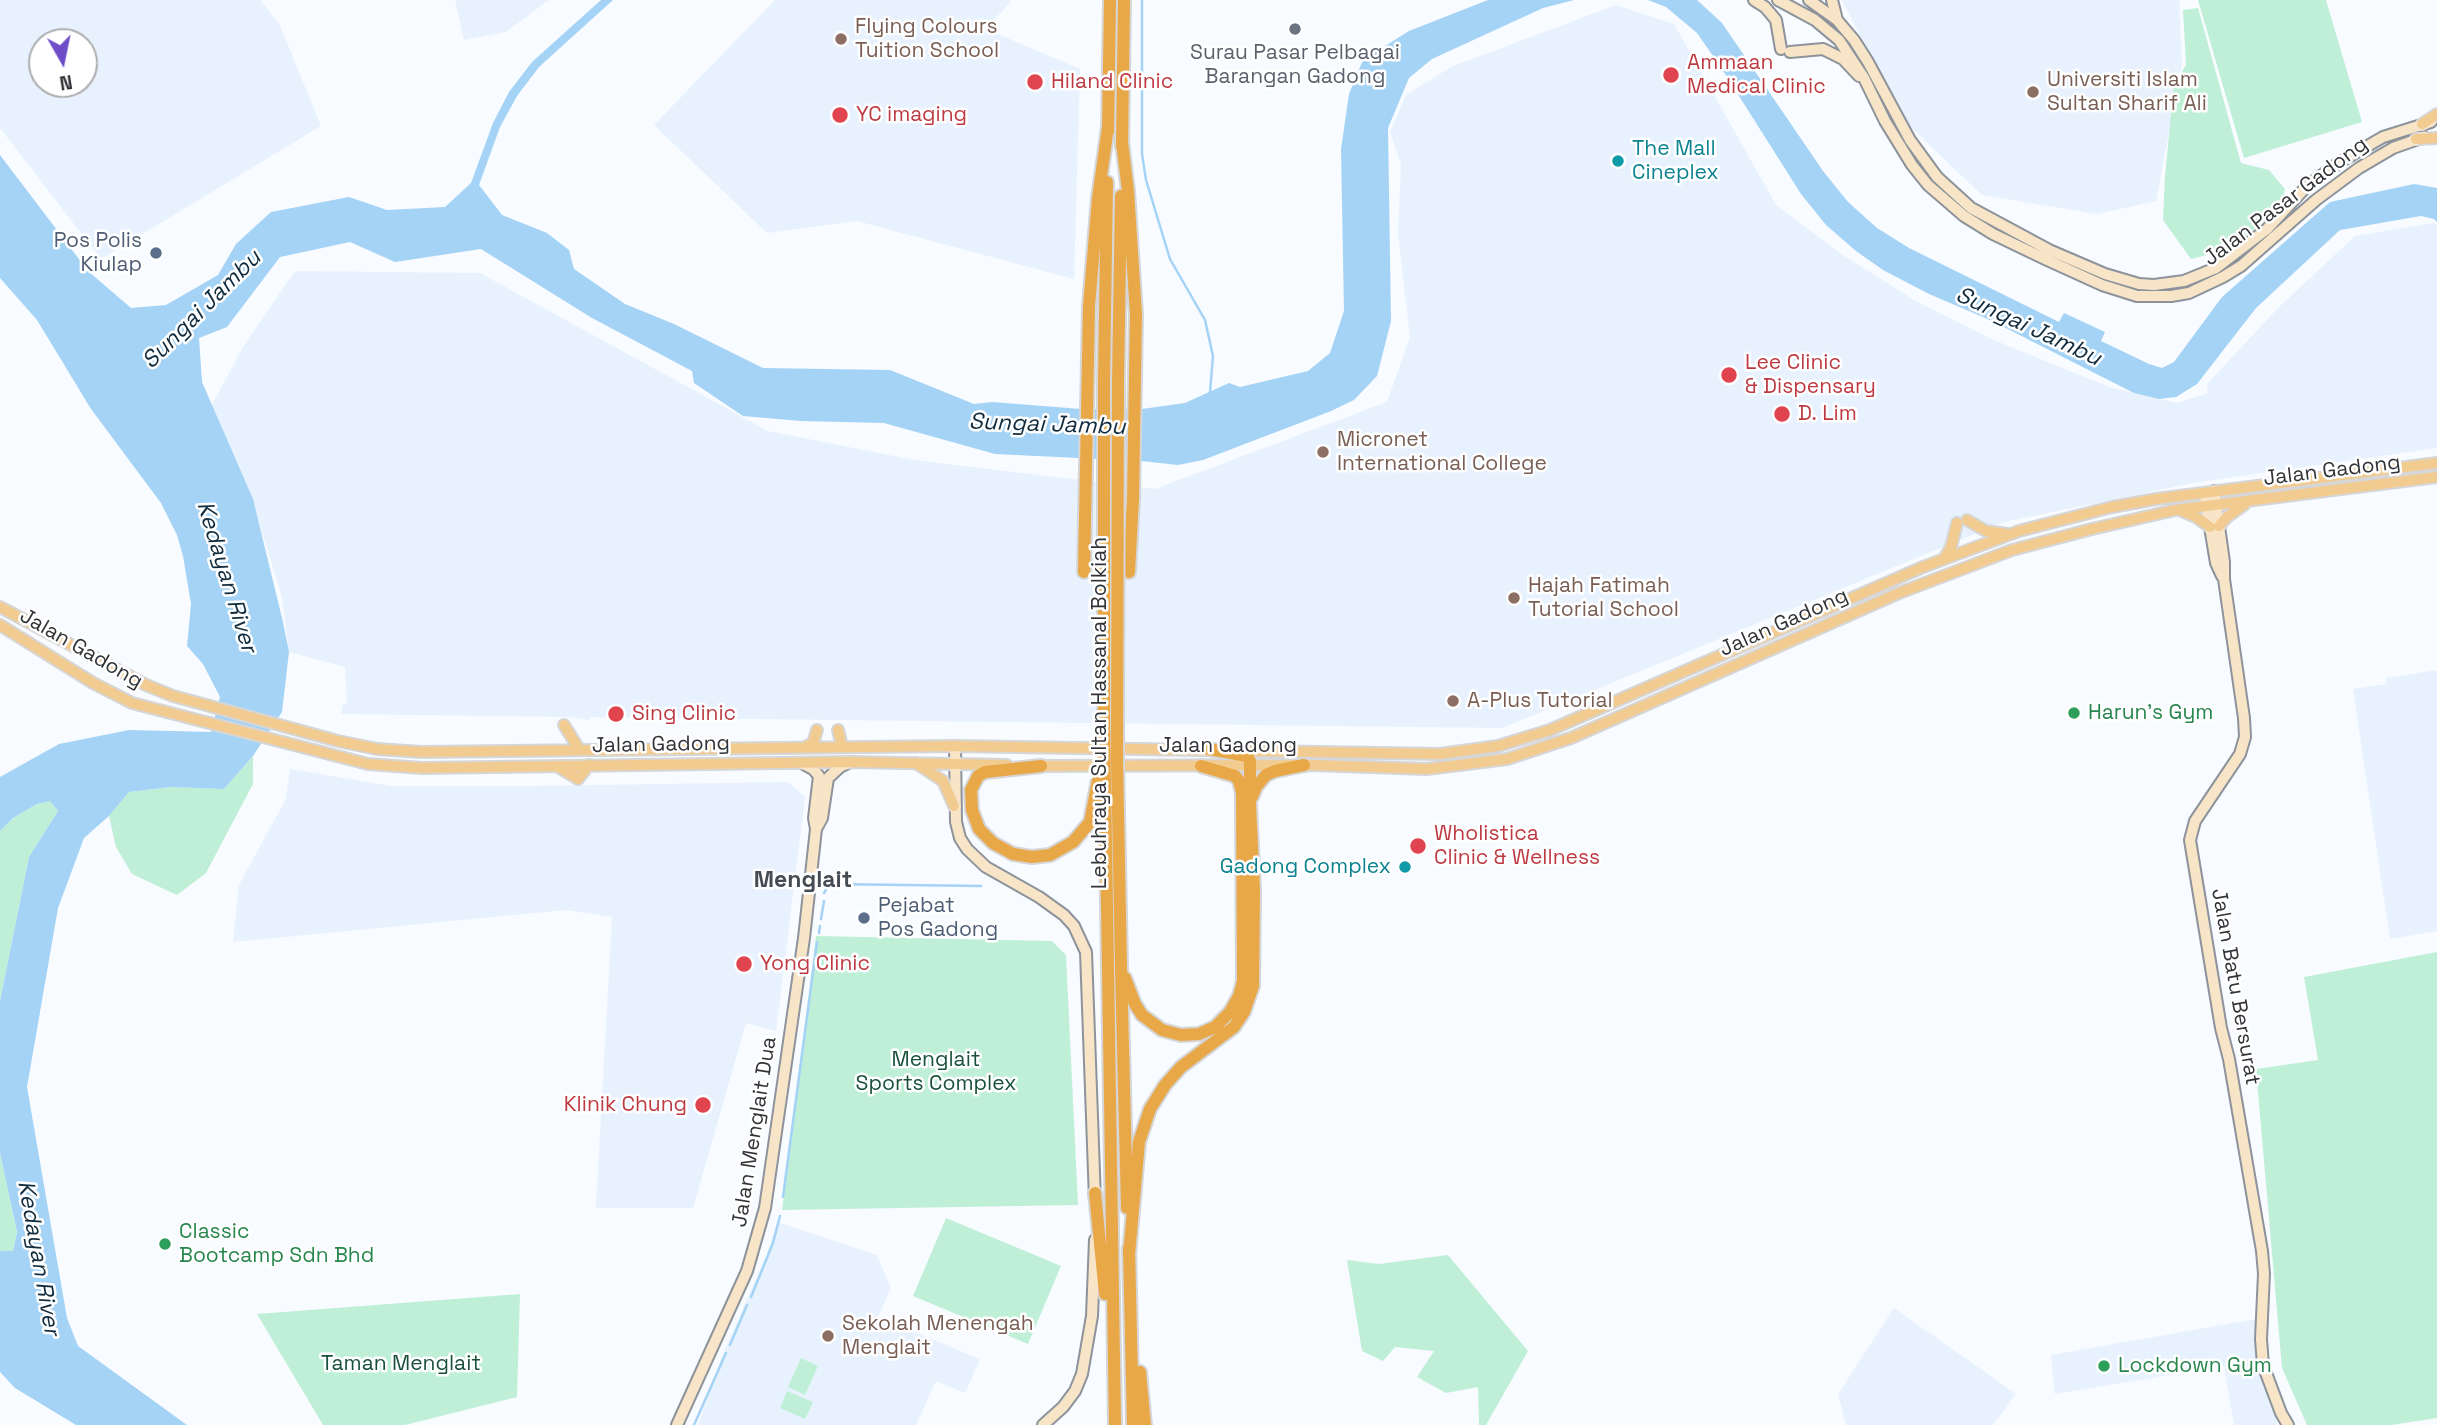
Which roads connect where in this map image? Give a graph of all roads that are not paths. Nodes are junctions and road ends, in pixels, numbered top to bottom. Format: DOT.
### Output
graph roads {
  1 [pos="1109,0"];
  2 [pos="1126,0"];
  3 [pos="1754,0"];
  4 [pos="1778,0"];
  5 [pos="1810,0"];
  6 [pos="1828,3"];
  7 [pos="1864,78"];
  8 [pos="2437,114"];
  9 [pos="2437,120"];
  10 [pos="2422,124"];
  11 [pos="1108,127"];
  12 [pos="2437,136"];
  13 [pos="2416,139"];
  14 [pos="1122,142"];
  15 [pos="2382,153"];
  16 [pos="2306,187"];
  17 [pos="2433,464"];
  18 [pos="2437,477"];
  19 [pos="2320,478"];
  20 [pos="2365,486"];
  21 [pos="2209,492"];
  22 [pos="2250,501"];
  23 [pos="2211,506"];
  24 [pos="2175,510"];
  25 [pos="2214,526"];
  26 [pos="2008,534"];
  27 [pos="1944,559"];
  28 [pos="1084,572"];
  29 [pos="1129,572"];
  30 [pos="1830,607"];
  31 [pos="0,608"];
  32 [pos="1850,614"];
  33 [pos="0,625"];
  34 [pos="817,730"];
  35 [pos="838,730"];
  36 [pos="1104,737"];
  37 [pos="842,746"];
  38 [pos="955,746"];
  39 [pos="807,747"];
  40 [pos="1209,749"];
  41 [pos="557,750"];
  42 [pos="579,750"];
  43 [pos="851,762"];
  44 [pos="915,762"];
  45 [pos="802,763"];
  46 [pos="955,764"];
  47 [pos="1304,765"];
  48 [pos="1041,766"];
  49 [pos="1201,766"];
  50 [pos="1251,766"];
  51 [pos="1250,804"];
  52 [pos="954,806"];
  53 [pos="816,829"];
  54 [pos="1121,967"];
  55 [pos="1095,1193"];
  56 [pos="1129,1255"];
  57 [pos="1131,1295"];
  58 [pos="1114,1384"];
  59 [pos="2281,1413"];
  60 [pos="677,1425"];
  61 [pos="1043,1425"];
  62 [pos="1115,1425"];
  63 [pos="1133,1425"];
  64 [pos="1145,1425"];
  65 [pos="2282,1425"];
  66 [pos="2288,1425"];
  1 -- 11 [label="highway, Lebuhraya Sultan Hassanal Bolkiah"];
  2 -- 14 [label="highway, Lebuhraya Sultan Hassanal Bolkiah"];
  3 -- 7 [label="street"];
  4 -- 7 [label="street, Jalan Pasar Gadong"];
  5 -- 6 [label="street"];
  6 -- 16 [label="street, Jalan Pasar Gadong"];
  7 -- 15 [label="street, Jalan Pasar Gadong"];
  8 -- 10 [label="main road"];
  9 -- 10 [label="street, Jalan Pasar Gadong"];
  10 -- 16 [label="street, Jalan Pasar Gadong"];
  11 -- 28 [label="highway"];
  11 -- 36 [label="highway, Lebuhraya Sultan Hassanal Bolkiah, bridge"];
  12 -- 13 [label="main road"];
  13 -- 15 [label="street, Jalan Pasar Gadong"];
  14 -- 29 [label="highway"];
  14 -- 54 [label="highway, Lebuhraya Sultan Hassanal Bolkiah, bridge"];
  15 -- 16 [label="street"];
  17 -- 19 [label="main road, Jalan Gadong"];
  18 -- 20 [label="main road, Jalan Gadong"];
  19 -- 20 [label="main road"];
  19 -- 21 [label="main road, Jalan Gadong"];
  20 -- 22 [label="main road, Jalan Gadong"];
  21 -- 23 [label="street, Jalan Batu Bersurat"];
  21 -- 26 [label="main road, Jalan Gadong"];
  22 -- 23 [label="main road, Jalan Gadong"];
  22 -- 25 [label="main road"];
  23 -- 24 [label="main road, Jalan Gadong"];
  23 -- 25 [label="street, Jalan Batu Bersurat"];
  24 -- 25 [label="main road"];
  24 -- 32 [label="main road, Jalan Gadong"];
  25 -- 59 [label="street, Jalan Batu Bersurat"];
  26 -- 27 [label="main road, Jalan Gadong"];
  26 -- 27 [label="main road"];
  27 -- 30 [label="main road, Jalan Gadong"];
  30 -- 32 [label="main road"];
  30 -- 40 [label="main road, Jalan Gadong"];
  31 -- 41 [label="main road, Jalan Gadong"];
  32 -- 47 [label="main road, Jalan Gadong"];
  33 -- 45 [label="main road, Jalan Gadong"];
  34 -- 39 [label="main road"];
  35 -- 37 [label="main road"];
  36 -- 48 [label="highway, bridge"];
  36 -- 58 [label="highway, Lebuhraya Sultan Hassanal Bolkiah, bridge"];
  37 -- 38 [label="main road, Jalan Gadong"];
  37 -- 39 [label="main road, Jalan Gadong"];
  38 -- 40 [label="main road, Jalan Gadong"];
  38 -- 46 [label="street"];
  39 -- 42 [label="main road, Jalan Gadong"];
  40 -- 50 [label="highway"];
  41 -- 42 [label="main road, Jalan Gadong"];
  41 -- 42 [label="main road"];
  43 -- 44 [label="main road, Jalan Gadong"];
  43 -- 45 [label="main road, Jalan Gadong"];
  43 -- 53 [label="street, Jalan Menglait Dua"];
  44 -- 46 [label="main road, Jalan Gadong"];
  44 -- 52 [label="main road"];
  45 -- 53 [label="street, Jalan Menglait Dua"];
  46 -- 48 [label="main road, Jalan Gadong"];
  46 -- 52 [label="street"];
  47 -- 50 [label="main road, Jalan Gadong"];
  47 -- 51 [label="highway"];
  48 -- 49 [label="main road, Jalan Gadong"];
  49 -- 50 [label="main road, Jalan Gadong"];
  49 -- 54 [label="highway"];
  50 -- 51 [label="highway"];
  51 -- 56 [label="highway"];
  52 -- 55 [label="street"];
  53 -- 60 [label="street, Jalan Menglait Dua"];
  54 -- 56 [label="highway, Lebuhraya Sultan Hassanal Bolkiah"];
  55 -- 58 [label="highway"];
  55 -- 61 [label="street"];
  56 -- 57 [label="highway, Lebuhraya Sultan Hassanal Bolkiah"];
  57 -- 63 [label="highway, Lebuhraya Sultan Hassanal Bolkiah"];
  57 -- 64 [label="highway"];
  58 -- 62 [label="highway, Lebuhraya Sultan Hassanal Bolkiah"];
  59 -- 65 [label="street, Jalan Batu Bersurat"];
  59 -- 66 [label="street, Jalan Batu Bersurat"];
}
